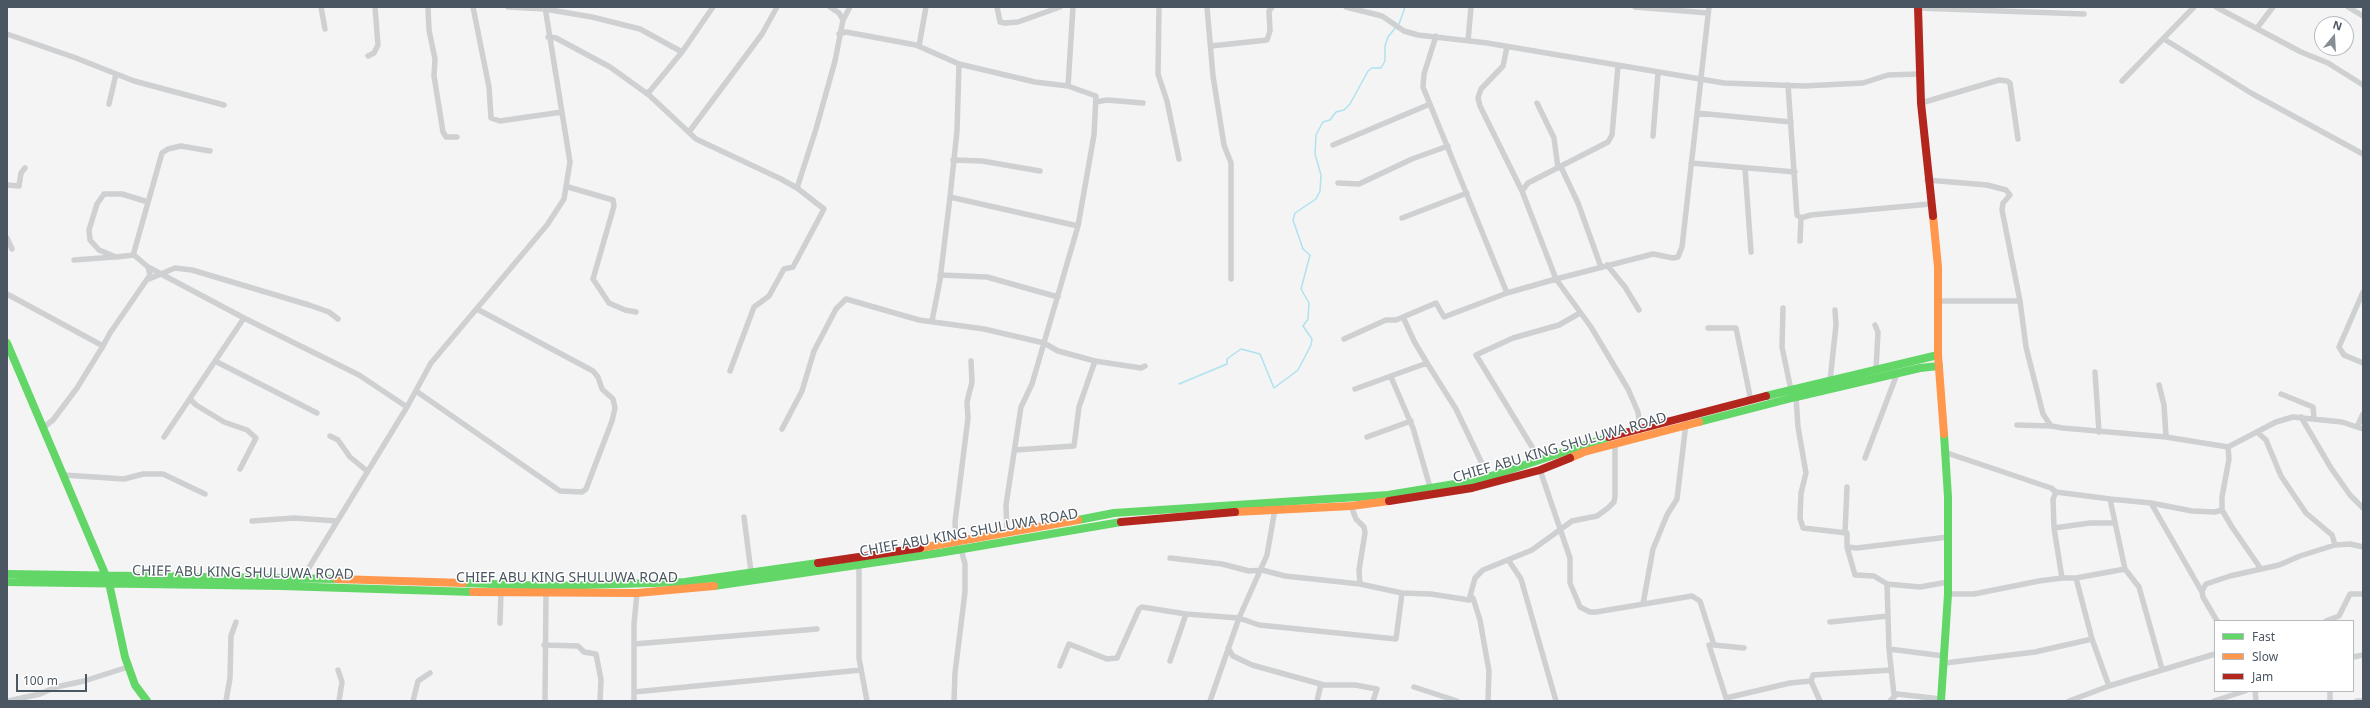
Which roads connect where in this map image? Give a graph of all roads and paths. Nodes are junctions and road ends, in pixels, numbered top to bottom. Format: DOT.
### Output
graph roads {
  1 [pos="321,7"];
  2 [pos="375,7"];
  3 [pos="428,7"];
  4 [pos="473,7"];
  5 [pos="508,7"];
  6 [pos="714,7"];
  7 [pos="778,7"];
  8 [pos="830,7"];
  9 [pos="850,7"];
  10 [pos="926,7"];
  11 [pos="997,7"];
  12 [pos="1060,7"];
  13 [pos="1073,7"];
  14 [pos="1158,7"];
  15 [pos="1208,7"];
  16 [pos="1272,7"];
  17 [pos="1346,7"];
  18 [pos="1471,7"];
  19 [pos="1635,7"];
  20 [pos="1918,7"];
  21 [pos="2194,7"];
  22 [pos="2216,7"];
  23 [pos="2273,7"];
  24 [pos="2348,7"];
  25 [pos="545,8"];
  26 [pos="2015,9"];
  27 [pos="1708,10"];
  28 [pos="2084,14"];
  29 [pos="2363,16"];
  30 [pos="842,23"];
  31 [pos="2257,28"];
  32 [pos="325,29"];
  33 [pos="846,32"];
  34 [pos="7,34"];
  35 [pos="839,34"];
  36 [pos="1436,36"];
  37 [pos="548,37"];
  38 [pos="2164,40"];
  39 [pos="1468,41"];
  40 [pos="919,46"];
  41 [pos="1211,46"];
  42 [pos="1507,46"];
  43 [pos="682,52"];
  44 [pos="368,56"];
  45 [pos="959,64"];
  46 [pos="1618,66"];
  47 [pos="1658,73"];
  48 [pos="116,74"];
  49 [pos="1920,74"];
  50 [pos="1700,79"];
  51 [pos="2122,81"];
  52 [pos="1788,85"];
  53 [pos="2363,85"];
  54 [pos="1068,86"];
  55 [pos="648,93"];
  56 [pos="1096,102"];
  57 [pos="1143,103"];
  58 [pos="1537,103"];
  59 [pos="1921,103"];
  60 [pos="110,104"];
  61 [pos="1430,104"];
  62 [pos="224,105"];
  63 [pos="562,112"];
  64 [pos="1697,114"];
  65 [pos="1791,122"];
  66 [pos="689,132"];
  67 [pos="1653,136"];
  68 [pos="457,137"];
  69 [pos="2018,139"];
  70 [pos="1333,145"];
  71 [pos="1448,146"];
  72 [pos="210,151"];
  73 [pos="2363,154"];
  74 [pos="1179,159"];
  75 [pos="954,160"];
  76 [pos="1691,164"];
  77 [pos="1559,167"];
  78 [pos="25,168"];
  79 [pos="1745,168"];
  80 [pos="1040,171"];
  81 [pos="1795,172"];
  82 [pos="1516,177"];
  83 [pos="1928,180"];
  84 [pos="1338,183"];
  85 [pos="1528,183"];
  86 [pos="7,185"];
  87 [pos="568,187"];
  88 [pos="797,188"];
  89 [pos="1522,191"];
  90 [pos="1467,192"];
  91 [pos="950,197"];
  92 [pos="148,202"];
  93 [pos="1930,204"];
  94 [pos="1402,218"];
  95 [pos="1801,218"];
  96 [pos="1078,226"];
  97 [pos="7,238"];
  98 [pos="1800,241"];
  99 [pos="12,249"];
  100 [pos="1751,252"];
  101 [pos="134,256"];
  102 [pos="116,257"];
  103 [pos="74,260"];
  104 [pos="1608,265"];
  105 [pos="148,267"];
  106 [pos="1601,267"];
  107 [pos="159,273"];
  108 [pos="940,275"];
  109 [pos="1556,278"];
  110 [pos="148,279"];
  111 [pos="1231,279"];
  112 [pos="2363,292"];
  113 [pos="1507,293"];
  114 [pos="7,294"];
  115 [pos="1058,297"];
  116 [pos="1939,301"];
  117 [pos="2020,301"];
  118 [pos="1783,308"];
  119 [pos="477,309"];
  120 [pos="1639,310"];
  121 [pos="1835,310"];
  122 [pos="636,312"];
  123 [pos="1580,313"];
  124 [pos="1403,317"];
  125 [pos="244,318"];
  126 [pos="338,319"];
  127 [pos="932,321"];
  128 [pos="1875,325"];
  129 [pos="1708,328"];
  130 [pos="1344,339"];
  131 [pos="7,343"];
  132 [pos="1044,343"];
  133 [pos="103,346"];
  134 [pos="1938,355"];
  135 [pos="215,361"];
  136 [pos="970,361"];
  137 [pos="1095,361"];
  138 [pos="1427,363"];
  139 [pos="2363,364"];
  140 [pos="1146,366"];
  141 [pos="1939,366"];
  142 [pos="1876,370"];
  143 [pos="730,371"];
  144 [pos="2095,372"];
  145 [pos="1897,374"];
  146 [pos="1391,377"];
  147 [pos="1830,381"];
  148 [pos="2159,385"];
  149 [pos="1355,389"];
  150 [pos="416,391"];
  151 [pos="1794,393"];
  152 [pos="2281,394"];
  153 [pos="190,399"];
  154 [pos="1750,401"];
  155 [pos="407,407"];
  156 [pos="318,413"];
  157 [pos="2363,414"];
  158 [pos="2301,417"];
  159 [pos="1686,418"];
  160 [pos="2314,418"];
  161 [pos="1411,421"];
  162 [pos="2017,425"];
  163 [pos="1686,426"];
  164 [pos="2051,426"];
  165 [pos="44,427"];
  166 [pos="2360,428"];
  167 [pos="782,429"];
  168 [pos="1640,429"];
  169 [pos="2099,432"];
  170 [pos="2257,432"];
  171 [pos="330,436"];
  172 [pos="164,437"];
  173 [pos="1367,437"];
  174 [pos="2166,437"];
  175 [pos="1615,444"];
  176 [pos="2228,447"];
  177 [pos="1014,450"];
  178 [pos="1944,452"];
  179 [pos="1865,458"];
  180 [pos="1540,460"];
  181 [pos="240,469"];
  182 [pos="1540,470"];
  183 [pos="368,472"];
  184 [pos="64,475"];
  185 [pos="1488,476"];
  186 [pos="1430,487"];
  187 [pos="1847,487"];
  188 [pos="2056,492"];
  189 [pos="205,494"];
  190 [pos="2110,499"];
  191 [pos="2151,503"];
  192 [pos="1303,504"];
  193 [pos="1351,506"];
  194 [pos="2363,508"];
  195 [pos="1275,509"];
  196 [pos="2222,510"];
  197 [pos="744,517"];
  198 [pos="337,521"];
  199 [pos="252,522"];
  200 [pos="2114,523"];
  201 [pos="2054,528"];
  202 [pos="1560,530"];
  203 [pos="1007,533"];
  204 [pos="1845,533"];
  205 [pos="1948,537"];
  206 [pos="2335,545"];
  207 [pos="2363,546"];
  208 [pos="958,547"];
  209 [pos="1847,547"];
  210 [pos="1170,558"];
  211 [pos="1509,561"];
  212 [pos="859,565"];
  213 [pos="2125,569"];
  214 [pos="2262,569"];
  215 [pos="1262,570"];
  216 [pos="752,572"];
  217 [pos="7,574"];
  218 [pos="733,575"];
  219 [pos="2062,578"];
  220 [pos="2076,578"];
  221 [pos="108,579"];
  222 [pos="302,579"];
  223 [pos="7,582"];
  224 [pos="1948,582"];
  225 [pos="734,584"];
  226 [pos="1360,584"];
  227 [pos="1887,584"];
  228 [pos="406,586"];
  229 [pos="2202,592"];
  230 [pos="500,593"];
  231 [pos="546,593"];
  232 [pos="637,593"];
  233 [pos="1402,593"];
  234 [pos="1948,594"];
  235 [pos="2363,594"];
  236 [pos="1471,597"];
  237 [pos="1643,604"];
  238 [pos="1186,614"];
  239 [pos="1888,616"];
  240 [pos="1239,618"];
  241 [pos="2216,620"];
  242 [pos="2329,620"];
  243 [pos="236,622"];
  244 [pos="1830,622"];
  245 [pos="500,623"];
  246 [pos="817,629"];
  247 [pos="2092,639"];
  248 [pos="634,644"];
  249 [pos="544,645"];
  250 [pos="1709,645"];
  251 [pos="1228,648"];
  252 [pos="1744,648"];
  253 [pos="1889,649"];
  254 [pos="2214,654"];
  255 [pos="1944,660"];
  256 [pos="1170,661"];
  257 [pos="1060,666"];
  258 [pos="128,667"];
  259 [pos="2162,669"];
  260 [pos="338,670"];
  261 [pos="861,670"];
  262 [pos="1891,670"];
  263 [pos="430,673"];
  264 [pos="1811,681"];
  265 [pos="1321,684"];
  266 [pos="2109,686"];
  267 [pos="1414,687"];
  268 [pos="634,692"];
  269 [pos="2242,692"];
  270 [pos="40,694"];
  271 [pos="1894,695"];
  272 [pos="1941,700"];
  273 [pos="8,701"];
  274 [pos="43,701"];
  275 [pos="146,701"];
  276 [pos="227,701"];
  277 [pos="338,701"];
  278 [pos="413,701"];
  279 [pos="545,701"];
  280 [pos="600,701"];
  281 [pos="634,701"];
  282 [pos="867,701"];
  283 [pos="954,701"];
  284 [pos="1210,701"];
  285 [pos="1318,701"];
  286 [pos="1373,701"];
  287 [pos="1457,701"];
  288 [pos="1488,701"];
  289 [pos="1556,701"];
  290 [pos="1820,701"];
  291 [pos="1890,701"];
  292 [pos="2069,701"];
  293 [pos="2214,701"];
  294 [pos="2357,701"];
  295 [pos="2363,701"];
  1 -- 32 [label="street"];
  2 -- 44 [label="street"];
  3 -- 68 [label="street"];
  4 -- 63 [label="street"];
  5 -- 25 [label="street"];
  6 -- 43 [label="street"];
  7 -- 66 [label="street"];
  8 -- 30 [label="street"];
  9 -- 30 [label="street"];
  10 -- 40 [label="street"];
  11 -- 12 [label="street"];
  13 -- 54 [label="street"];
  14 -- 74 [label="street"];
  15 -- 41 [label="street"];
  16 -- 41 [label="street"];
  17 -- 36 [label="street"];
  18 -- 39 [label="street"];
  19 -- 27 [label="street"];
  20 -- 26 [label="street"];
  20 -- 49 [label="street"];
  21 -- 38 [label="street"];
  22 -- 31 [label="street"];
  23 -- 31 [label="street"];
  24 -- 29 [label="street"];
  25 -- 37 [label="street"];
  25 -- 43 [label="street"];
  26 -- 28 [label="street"];
  27 -- 50 [label="street"];
  30 -- 33 [label="street"];
  30 -- 35 [label="street"];
  31 -- 53 [label="street"];
  33 -- 35 [label="street"];
  33 -- 40 [label="street"];
  34 -- 48 [label="street"];
  35 -- 88 [label="street"];
  36 -- 39 [label="street"];
  36 -- 61 [label="street"];
  37 -- 55 [label="street"];
  37 -- 63 [label="street"];
  38 -- 51 [label="street"];
  38 -- 73 [label="street"];
  39 -- 42 [label="street"];
  40 -- 45 [label="street"];
  41 -- 111 [label="street"];
  42 -- 46 [label="street"];
  42 -- 82 [label="street"];
  43 -- 55 [label="street"];
  45 -- 54 [label="street"];
  45 -- 75 [label="street"];
  46 -- 47 [label="street"];
  46 -- 77 [label="street"];
  47 -- 50 [label="street"];
  47 -- 67 [label="street"];
  48 -- 60 [label="street"];
  48 -- 62 [label="street"];
  49 -- 52 [label="street"];
  49 -- 59 [label="street"];
  50 -- 52 [label="street"];
  50 -- 64 [label="street"];
  52 -- 65 [label="street"];
  54 -- 56 [label="street"];
  55 -- 66 [label="street"];
  56 -- 57 [label="street"];
  56 -- 96 [label="street"];
  58 -- 77 [label="street"];
  59 -- 69 [label="street"];
  59 -- 83 [label="street"];
  61 -- 70 [label="street"];
  61 -- 71 [label="street"];
  63 -- 87 [label="street"];
  64 -- 65 [label="street"];
  64 -- 76 [label="street"];
  65 -- 81 [label="street"];
  66 -- 88 [label="street"];
  71 -- 84 [label="street"];
  71 -- 90 [label="street"];
  72 -- 92 [label="street"];
  75 -- 80 [label="street"];
  75 -- 91 [label="street"];
  76 -- 79 [label="street"];
  76 -- 104 [label="street"];
  77 -- 85 [label="street"];
  77 -- 106 [label="street"];
  78 -- 86 [label="street"];
  79 -- 81 [label="street"];
  79 -- 100 [label="street"];
  81 -- 95 [label="street"];
  82 -- 85 [label="street"];
  82 -- 89 [label="street"];
  83 -- 93 [label="street"];
  83 -- 117 [label="street"];
  85 -- 89 [label="street"];
  87 -- 119 [label="street"];
  87 -- 122 [label="street"];
  88 -- 143 [label="street"];
  89 -- 109 [label="street"];
  90 -- 94 [label="street"];
  90 -- 113 [label="street"];
  91 -- 96 [label="street"];
  91 -- 108 [label="street"];
  92 -- 101 [label="street"];
  92 -- 102 [label="street"];
  93 -- 95 [label="street"];
  93 -- 116 [label="street"];
  95 -- 98 [label="street"];
  96 -- 115 [label="street"];
  97 -- 99 [label="street"];
  101 -- 102 [label="street"];
  101 -- 105 [label="street"];
  102 -- 103 [label="street"];
  104 -- 106 [label="street"];
  104 -- 120 [label="street"];
  105 -- 107 [label="street"];
  105 -- 110 [label="street"];
  106 -- 109 [label="street"];
  107 -- 110 [label="street"];
  107 -- 125 [label="street"];
  107 -- 126 [label="street"];
  108 -- 115 [label="street"];
  108 -- 127 [label="street"];
  109 -- 113 [label="street"];
  109 -- 123 [label="street"];
  110 -- 133 [label="street"];
  112 -- 139 [label="street"];
  113 -- 124 [label="street"];
  114 -- 133 [label="street"];
  115 -- 132 [label="street"];
  116 -- 117 [label="street"];
  116 -- 134 [label="street"];
  117 -- 164 [label="street"];
  118 -- 151 [label="street"];
  119 -- 150 [label="street"];
  119 -- 150 [label="street"];
  121 -- 147 [label="street"];
  123 -- 168 [label="street"];
  123 -- 180 [label="street"];
  124 -- 130 [label="street"];
  124 -- 138 [label="street"];
  125 -- 135 [label="street"];
  125 -- 155 [label="street"];
  127 -- 132 [label="street"];
  127 -- 167 [label="street"];
  128 -- 142 [label="street"];
  129 -- 154 [label="street"];
  131 -- 165 [label="street"];
  132 -- 137 [label="street"];
  132 -- 177 [label="street"];
  133 -- 165 [label="street"];
  134 -- 141 [label="street"];
  134 -- 142 [label="street"];
  135 -- 153 [label="street"];
  135 -- 156 [label="street"];
  136 -- 208 [label="street"];
  137 -- 140 [label="street"];
  137 -- 177 [label="street"];
  138 -- 146 [label="street"];
  138 -- 185 [label="street"];
  141 -- 145 [label="street, CHIEF ABU KING SHULUWA ROAD"];
  141 -- 178 [label="street"];
  142 -- 147 [label="street"];
  144 -- 169 [label="street"];
  145 -- 151 [label="street, CHIEF ABU KING SHULUWA ROAD"];
  145 -- 179 [label="street"];
  146 -- 149 [label="street"];
  146 -- 161 [label="street"];
  147 -- 151 [label="street"];
  148 -- 174 [label="street"];
  150 -- 155 [label="street"];
  151 -- 154 [label="street"];
  151 -- 163 [label="street, CHIEF ABU KING SHULUWA ROAD"];
  151 -- 204 [label="street"];
  152 -- 160 [label="street"];
  153 -- 172 [label="street"];
  153 -- 181 [label="street"];
  154 -- 159 [label="street"];
  155 -- 183 [label="street"];
  157 -- 166 [label="street"];
  158 -- 160 [label="street"];
  158 -- 170 [label="street"];
  158 -- 194 [label="street"];
  159 -- 163 [label="street"];
  159 -- 168 [label="street"];
  160 -- 166 [label="street"];
  161 -- 173 [label="street"];
  161 -- 186 [label="street"];
  162 -- 164 [label="street"];
  163 -- 175 [label="street, CHIEF ABU KING SHULUWA ROAD"];
  163 -- 237 [label="street"];
  164 -- 169 [label="street"];
  165 -- 184 [label="street"];
  168 -- 180 [label="street"];
  169 -- 174 [label="street"];
  170 -- 176 [label="street"];
  170 -- 206 [label="street"];
  171 -- 183 [label="street"];
  174 -- 176 [label="street"];
  175 -- 182 [label="street, CHIEF ABU KING SHULUWA ROAD"];
  175 -- 202 [label="street"];
  176 -- 196 [label="street"];
  177 -- 203 [label="street"];
  178 -- 188 [label="street"];
  178 -- 205 [label="street"];
  180 -- 185 [label="street"];
  182 -- 193 [label="street, CHIEF ABU KING SHULUWA ROAD"];
  182 -- 202 [label="street"];
  183 -- 198 [label="street"];
  184 -- 189 [label="street"];
  184 -- 221 [label="street"];
  185 -- 186 [label="street"];
  186 -- 192 [label="street"];
  187 -- 204 [label="street"];
  188 -- 190 [label="street"];
  188 -- 201 [label="street"];
  190 -- 191 [label="street"];
  190 -- 200 [label="street"];
  191 -- 196 [label="street"];
  191 -- 229 [label="street"];
  192 -- 193 [label="street, CHIEF ABU KING SHULUWA ROAD"];
  192 -- 195 [label="street, CHIEF ABU KING SHULUWA ROAD"];
  192 -- 203 [label="street"];
  193 -- 226 [label="street"];
  195 -- 208 [label="street, CHIEF ABU KING SHULUWA ROAD"];
  195 -- 215 [label="street"];
  196 -- 214 [label="street"];
  197 -- 216 [label="street"];
  198 -- 199 [label="street"];
  198 -- 222 [label="street"];
  200 -- 201 [label="street"];
  200 -- 213 [label="street"];
  201 -- 219 [label="street"];
  202 -- 211 [label="street"];
  202 -- 237 [label="street"];
  203 -- 208 [label="street"];
  204 -- 209 [label="street"];
  205 -- 209 [label="street"];
  205 -- 224 [label="street"];
  206 -- 207 [label="street"];
  206 -- 214 [label="street"];
  208 -- 212 [label="street, CHIEF ABU KING SHULUWA ROAD"];
  208 -- 216 [label="street"];
  208 -- 283 [label="street"];
  209 -- 227 [label="street"];
  210 -- 215 [label="street"];
  211 -- 236 [label="street"];
  211 -- 289 [label="street"];
  212 -- 225 [label="street, CHIEF ABU KING SHULUWA ROAD"];
  212 -- 261 [label="street"];
  213 -- 220 [label="street"];
  213 -- 259 [label="street"];
  214 -- 229 [label="street"];
  215 -- 226 [label="street"];
  215 -- 240 [label="street"];
  216 -- 218 [label="street"];
  217 -- 221 [label="street"];
  218 -- 225 [label="street"];
  218 -- 228 [label="street"];
  219 -- 220 [label="street"];
  219 -- 234 [label="street"];
  220 -- 247 [label="street"];
  221 -- 222 [label="street"];
  221 -- 223 [label="street, CHIEF ABU KING SHULUWA ROAD"];
  221 -- 228 [label="street, CHIEF ABU KING SHULUWA ROAD"];
  221 -- 258 [label="street"];
  222 -- 228 [label="street"];
  224 -- 227 [label="street"];
  224 -- 234 [label="street"];
  225 -- 232 [label="street, CHIEF ABU KING SHULUWA ROAD"];
  226 -- 233 [label="street"];
  227 -- 239 [label="street"];
  228 -- 230 [label="street, CHIEF ABU KING SHULUWA ROAD"];
  229 -- 241 [label="street"];
  230 -- 231 [label="street, CHIEF ABU KING SHULUWA ROAD"];
  230 -- 245 [label="street"];
  231 -- 232 [label="street, CHIEF ABU KING SHULUWA ROAD"];
  231 -- 249 [label="street"];
  232 -- 248 [label="street"];
  233 -- 236 [label="street"];
  233 -- 240 [label="street"];
  234 -- 255 [label="street"];
  235 -- 242 [label="street"];
  236 -- 288 [label="street"];
  237 -- 252 [label="street"];
  238 -- 240 [label="street"];
  238 -- 256 [label="street"];
  238 -- 257 [label="street"];
  239 -- 244 [label="street"];
  239 -- 253 [label="street"];
  240 -- 251 [label="street"];
  243 -- 276 [label="street"];
  246 -- 248 [label="street"];
  247 -- 255 [label="street"];
  247 -- 266 [label="street"];
  248 -- 268 [label="street"];
  249 -- 279 [label="street"];
  249 -- 280 [label="street"];
  250 -- 264 [label="street"];
  251 -- 265 [label="street"];
  251 -- 284 [label="street"];
  253 -- 255 [label="street"];
  253 -- 262 [label="street"];
  254 -- 259 [label="street"];
  255 -- 272 [label="street"];
  258 -- 270 [label="street"];
  258 -- 275 [label="street"];
  259 -- 266 [label="street"];
  260 -- 277 [label="street"];
  261 -- 268 [label="street"];
  261 -- 282 [label="street"];
  262 -- 264 [label="street"];
  262 -- 271 [label="street"];
  263 -- 278 [label="street"];
  264 -- 290 [label="street"];
  265 -- 285 [label="street"];
  265 -- 286 [label="street"];
  266 -- 292 [label="street"];
  267 -- 287 [label="street"];
  268 -- 281 [label="street"];
  269 -- 293 [label="street"];
  270 -- 273 [label="street"];
  270 -- 274 [label="street"];
  271 -- 272 [label="street"];
  271 -- 291 [label="street"];
  294 -- 295 [label="street"];
}
